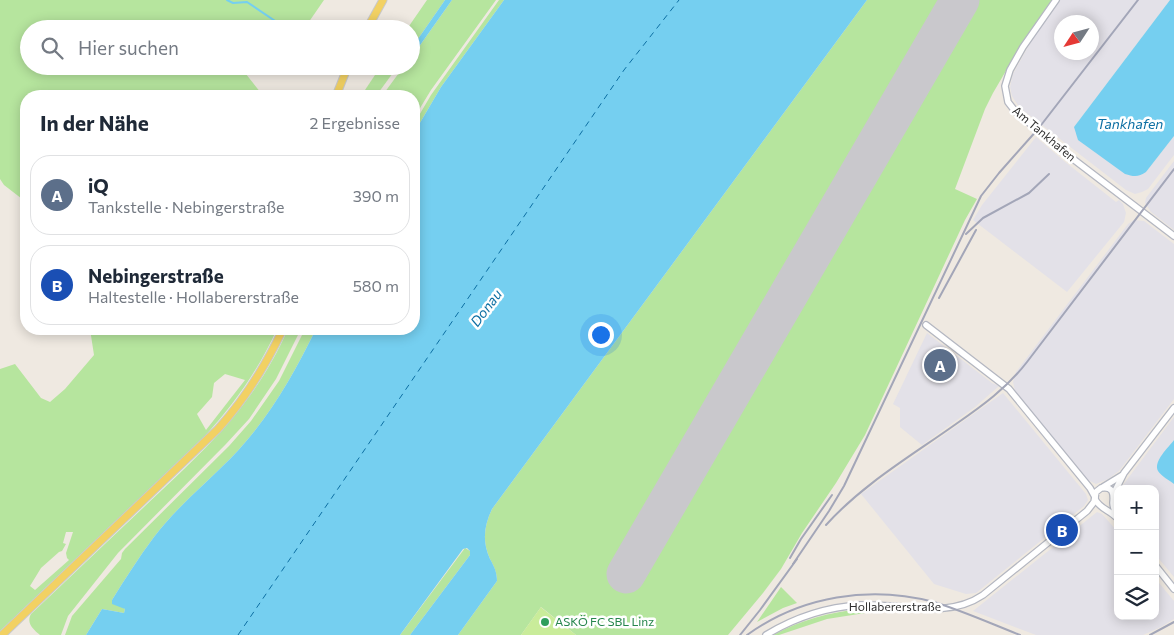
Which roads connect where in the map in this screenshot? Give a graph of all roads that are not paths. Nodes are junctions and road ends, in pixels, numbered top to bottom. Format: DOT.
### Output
graph roads {
  1 [pos="383,0"];
  2 [pos="1056,0"];
  3 [pos="372,20"];
  4 [pos="344,75"];
  5 [pos="338,90"];
  6 [pos="1174,236"];
  7 [pos="926,325"];
  8 [pos="280,335"];
  9 [pos="1174,408"];
  10 [pos="1124,473"];
  11 [pos="1116,485"];
  12 [pos="1090,488"];
  13 [pos="1101,488"];
  14 [pos="1114,493"];
  15 [pos="1095,498"];
  16 [pos="1113,503"];
  17 [pos="1114,506"];
  18 [pos="1102,507"];
  19 [pos="1087,511"];
  20 [pos="1114,516"];
  21 [pos="1159,571"];
  22 [pos="1174,589"];
  23 [pos="2,635"];
  24 [pos="766,635"];
  1 -- 3 [label="main road"];
  2 -- 6 [label="street, Am Tankhafen"];
  4 -- 5 [label="main road"];
  7 -- 12 [label="street"];
  8 -- 23 [label="main road"];
  9 -- 10 [label="street"];
  10 -- 11 [label="street"];
  10 -- 13 [label="street"];
  12 -- 13 [label="street"];
  12 -- 15 [label="street"];
  13 -- 14 [label="street"];
  13 -- 15 [label="street"];
  14 -- 16 [label="street"];
  15 -- 18 [label="street"];
  15 -- 19 [label="street, Hollabererstraße"];
  16 -- 17 [label="street"];
  16 -- 18 [label="street"];
  18 -- 19 [label="street, Hollabererstraße"];
  18 -- 20 [label="street"];
  19 -- 24 [label="street, Hollabererstraße"];
  21 -- 22 [label="street"];
}
